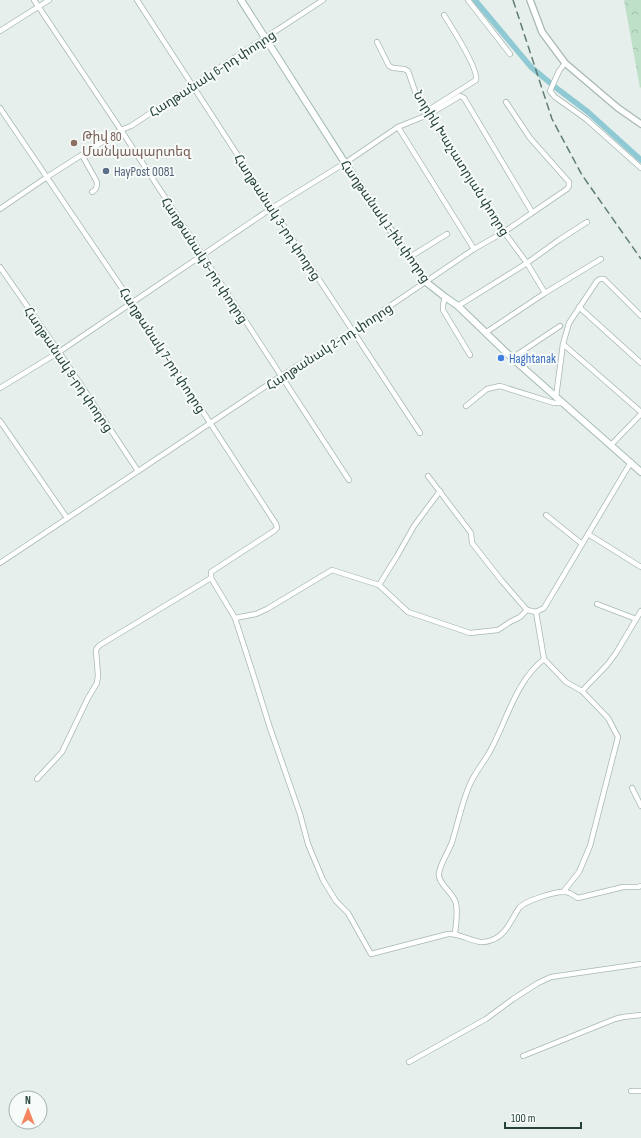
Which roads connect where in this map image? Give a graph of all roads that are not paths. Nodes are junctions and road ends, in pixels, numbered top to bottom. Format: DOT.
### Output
graph roads {
  1 [pos="34,0"];
  2 [pos="50,0"];
  3 [pos="137,0"];
  4 [pos="241,0"];
  5 [pos="323,0"];
  6 [pos="468,0"];
  7 [pos="530,0"];
  8 [pos="39,7"];
  9 [pos="444,16"];
  10 [pos="0,31"];
  11 [pos="266,38"];
  12 [pos="377,42"];
  13 [pos="510,54"];
  14 [pos="565,63"];
  15 [pos="192,85"];
  16 [pos="506,102"];
  17 [pos="0,108"];
  18 [pos="429,112"];
  19 [pos="641,124"];
  20 [pos="398,127"];
  21 [pos="121,130"];
  22 [pos="82,155"];
  23 [pos="345,163"];
  24 [pos="641,168"];
  25 [pos="47,177"];
  26 [pos="92,192"];
  27 [pos="272,208"];
  28 [pos="0,210"];
  29 [pos="532,212"];
  30 [pos="587,222"];
  31 [pos="504,232"];
  32 [pos="447,234"];
  33 [pos="474,249"];
  34 [pos="203,255"];
  35 [pos="410,258"];
  36 [pos="601,259"];
  37 [pos="527,263"];
  38 [pos="0,267"];
  39 [pos="426,282"];
  40 [pos="545,293"];
  41 [pos="444,297"];
  42 [pos="132,303"];
  43 [pos="458,306"];
  44 [pos="579,307"];
  45 [pos="641,316"];
  46 [pos="560,326"];
  47 [pos="353,331"];
  48 [pos="485,333"];
  49 [pos="563,344"];
  50 [pos="59,352"];
  51 [pos="470,355"];
  52 [pos="512,358"];
  53 [pos="641,363"];
  54 [pos="281,376"];
  55 [pos="0,388"];
  56 [pos="556,397"];
  57 [pos="563,403"];
  58 [pos="466,406"];
  59 [pos="641,413"];
  60 [pos="0,421"];
  61 [pos="211,423"];
  62 [pos="420,433"];
  63 [pos="611,445"];
  64 [pos="631,462"];
  65 [pos="138,471"];
  66 [pos="641,472"];
  67 [pos="428,476"];
  68 [pos="349,480"];
  69 [pos="440,491"];
  70 [pos="546,515"];
  71 [pos="67,518"];
  72 [pos="588,534"];
  73 [pos="582,544"];
  74 [pos="0,563"];
  75 [pos="641,567"];
  76 [pos="211,578"];
  77 [pos="379,585"];
  78 [pos="597,604"];
  79 [pos="527,610"];
  80 [pos="641,611"];
  81 [pos="536,612"];
  82 [pos="235,618"];
  83 [pos="636,619"];
  84 [pos="544,659"];
  85 [pos="582,691"];
  86 [pos="37,779"];
  87 [pos="632,788"];
  88 [pos="641,806"];
  89 [pos="641,886"];
  90 [pos="564,892"];
  91 [pos="455,934"];
  92 [pos="641,964"];
  93 [pos="641,1015"];
  94 [pos="523,1056"];
  95 [pos="409,1062"];
  96 [pos="641,1090"];
  97 [pos="631,1091"];
  1 -- 8 [label="street, Հաղթանակ 5-րդ փողոց"];
  2 -- 8 [label="street"];
  3 -- 15 [label="street, Հաղթանակ 3-րդ փողոց"];
  4 -- 11 [label="main road, Հաղթանակ 1-ին փողոց"];
  5 -- 11 [label="street, Հաղթանակ 6-րդ փողոց"];
  6 -- 13 [label="street"];
  7 -- 14 [label="street"];
  8 -- 10 [label="street"];
  8 -- 21 [label="street, Հաղթանակ 5-րդ փողոց"];
  9 -- 18 [label="street"];
  11 -- 15 [label="street, Հաղթանակ 6-րդ փողոց"];
  11 -- 23 [label="main road, Հաղթանակ 1-ին փողոց"];
  12 -- 18 [label="street, Նորիկ Խաչատրյան փողոց"];
  14 -- 19 [label="street"];
  14 -- 24 [label="street"];
  15 -- 21 [label="street, Հաղթանակ 6-րդ փողոց"];
  15 -- 27 [label="street, Հաղթանակ 3-րդ փողոց"];
  16 -- 29 [label="street, Հաղթանակ 2-րդ փողոց"];
  17 -- 25 [label="street, Հաղթանակ 7-րդ փողոց"];
  18 -- 20 [label="street"];
  18 -- 29 [label="street"];
  18 -- 31 [label="street, Նորիկ Խաչատրյան փողոց"];
  20 -- 23 [label="street"];
  20 -- 33 [label="street"];
  21 -- 22 [label="street, Հաղթանակ 6-րդ փողոց"];
  21 -- 34 [label="street, Հաղթանակ 5-րդ փողոց"];
  22 -- 25 [label="street, Հաղթանակ 6-րդ փողոց"];
  22 -- 26 [label="street"];
  23 -- 27 [label="street"];
  23 -- 35 [label="main road, Հաղթանակ 1-ին փողոց"];
  25 -- 28 [label="street, Հաղթանակ 6-րդ փողոց"];
  25 -- 42 [label="street, Հաղթանակ 7-րդ փողոց"];
  27 -- 34 [label="street"];
  27 -- 47 [label="street, Հաղթանակ 3-րդ փողոց"];
  29 -- 31 [label="street, Հաղթանակ 2-րդ փողոց"];
  30 -- 37 [label="street"];
  31 -- 33 [label="street, Հաղթանակ 2-րդ փողոց"];
  31 -- 37 [label="street, Նորիկ Խաչատրյան փողոց"];
  32 -- 35 [label="street"];
  33 -- 39 [label="street, Հաղթանակ 2-րդ փողոց"];
  34 -- 42 [label="street"];
  34 -- 54 [label="street, Հաղթանակ 5-րդ փողոց"];
  35 -- 39 [label="main road, Հաղթանակ 1-ին փողոց"];
  36 -- 40 [label="street"];
  37 -- 40 [label="street, Նորիկ Խաչատրյան փողոց"];
  37 -- 43 [label="street"];
  38 -- 50 [label="street, Հաղթանակ 9-րդ փողոց"];
  39 -- 41 [label="main road, Հաղթանակ 1-ին փողոց"];
  39 -- 47 [label="street, Հաղթանակ 2-րդ փողոց"];
  40 -- 48 [label="street"];
  41 -- 43 [label="main road, Հաղթանակ 1-ին փողոց"];
  41 -- 51 [label="street"];
  42 -- 50 [label="street"];
  42 -- 61 [label="street, Հաղթանակ 7-րդ փողոց"];
  43 -- 48 [label="main road, Հաղթանակ 1-ին փողոց"];
  44 -- 45 [label="street"];
  44 -- 49 [label="street"];
  44 -- 53 [label="street"];
  46 -- 52 [label="street"];
  47 -- 54 [label="street, Հաղթանակ 2-րդ փողոց"];
  47 -- 62 [label="street, Հաղթանակ 3-րդ փողոց"];
  48 -- 52 [label="main road, Հաղթանակ 1-ին փողոց"];
  49 -- 56 [label="street"];
  49 -- 59 [label="street"];
  50 -- 55 [label="street"];
  50 -- 65 [label="street, Հաղթանակ 9-րդ փողոց"];
  52 -- 56 [label="main road, Հաղթանակ 1-ին փողոց"];
  54 -- 61 [label="street, Հաղթանակ 2-րդ փողոց"];
  54 -- 68 [label="street, Հաղթանակ 5-րդ փողոց"];
  56 -- 57 [label="main road, Հաղթանակ 1-ին փողոց"];
  57 -- 58 [label="street"];
  57 -- 63 [label="main road, Հաղթանակ 1-ին փողոց"];
  59 -- 63 [label="street"];
  60 -- 71 [label="street"];
  61 -- 65 [label="street, Հաղթանակ 2-րդ փողոց"];
  61 -- 76 [label="street, Հաղթանակ 7-րդ փողոց"];
  63 -- 64 [label="main road, Հաղթանակ 1-ին փողոց"];
  64 -- 66 [label="main road, Հաղթանակ 1-ին փողոց"];
  64 -- 72 [label="street"];
  65 -- 71 [label="street, Հաղթանակ 2-րդ փողոց"];
  67 -- 69 [label="street"];
  69 -- 77 [label="street"];
  69 -- 79 [label="street"];
  70 -- 73 [label="street"];
  71 -- 74 [label="street, Հաղթանակ 2-րդ փողոց"];
  72 -- 73 [label="street"];
  72 -- 75 [label="street"];
  73 -- 81 [label="street"];
  76 -- 82 [label="street"];
  76 -- 86 [label="street"];
  77 -- 79 [label="street"];
  77 -- 82 [label="street"];
  78 -- 83 [label="street"];
  79 -- 81 [label="street"];
  80 -- 83 [label="street"];
  81 -- 84 [label="street"];
  82 -- 91 [label="street"];
  83 -- 85 [label="street"];
  84 -- 85 [label="street"];
  84 -- 91 [label="street"];
  85 -- 90 [label="street"];
  87 -- 88 [label="street"];
  89 -- 90 [label="street"];
  90 -- 91 [label="street"];
  92 -- 95 [label="street"];
  93 -- 94 [label="street"];
  96 -- 97 [label="street"];
}
